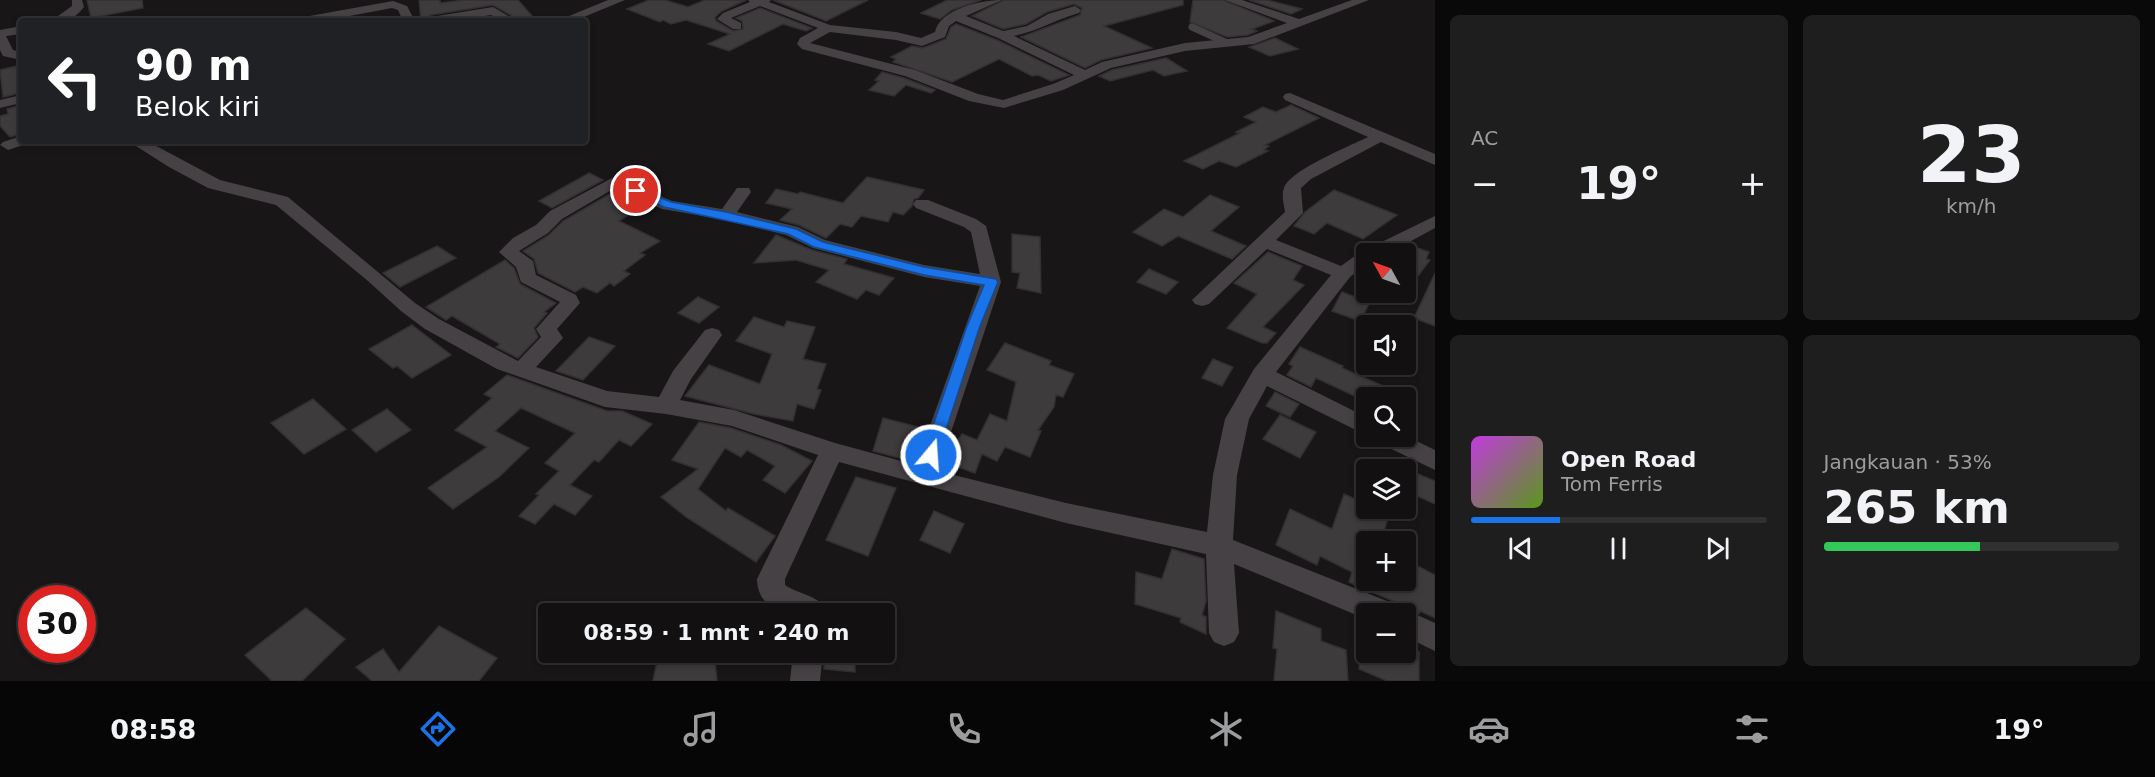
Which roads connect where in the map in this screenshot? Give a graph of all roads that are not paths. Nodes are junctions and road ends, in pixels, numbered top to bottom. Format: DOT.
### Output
graph roads {
  1 [pos="590,0"];
  2 [pos="619,0"];
  3 [pos="996,0"];
  4 [pos="1231,0"];
  5 [pos="1363,0"];
  6 [pos="77,1"];
  7 [pos="760,1"];
  8 [pos="600,8"];
  9 [pos="1075,10"];
  10 [pos="955,16"];
  11 [pos="64,18"];
  12 [pos="320,18"];
  13 [pos="408,18"];
  14 [pos="450,18"];
  15 [pos="506,18"];
  16 [pos="572,18"];
  17 [pos="1298,22"];
  18 [pos="737,26"];
  19 [pos="1191,27"];
  20 [pos="828,28"];
  21 [pos="18,31"];
  22 [pos="0,35"];
  23 [pos="1002,35"];
  24 [pos="1225,42"];
  25 [pos="18,56"];
  26 [pos="1083,74"];
  27 [pos="1290,97"];
  28 [pos="18,100"];
  29 [pos="0,104"];
  30 [pos="1379,136"];
  31 [pos="142,144"];
  32 [pos="1435,160"];
  33 [pos="743,192"];
  34 [pos="921,204"];
  35 [pos="726,215"];
  36 [pos="1435,221"];
  37 [pos="1264,242"];
  38 [pos="1393,243"];
  39 [pos="1356,264"];
  40 [pos="1343,273"];
  41 [pos="991,282"];
  42 [pos="1202,300"];
  43 [pos="712,335"];
  44 [pos="521,370"];
  45 [pos="1262,374"];
  46 [pos="666,406"];
  47 [pos="1356,423"];
  48 [pos="1407,447"];
  49 [pos="832,451"];
  50 [pos="1435,461"];
  51 [pos="924,477"];
  52 [pos="1219,546"];
  53 [pos="792,603"];
  54 [pos="1360,603"];
  55 [pos="1416,628"];
  56 [pos="1224,633"];
  57 [pos="1435,638"];
  58 [pos="807,663"];
  59 [pos="805,681"];
  1 -- 8 [label="street"];
  2 -- 8 [label="street"];
  3 -- 10 [label="street"];
  4 -- 17 [label="street"];
  5 -- 17 [label="street"];
  6 -- 11 [label="street"];
  7 -- 18 [label="street"];
  7 -- 20 [label="street"];
  8 -- 16 [label="street"];
  9 -- 23 [label="street"];
  10 -- 20 [label="street"];
  10 -- 23 [label="street"];
  12 -- 13 [label="street"];
  14 -- 15 [label="street"];
  17 -- 24 [label="street"];
  19 -- 24 [label="lane"];
  20 -- 26 [label="street"];
  21 -- 22 [label="street"];
  22 -- 25 [label="street"];
  23 -- 26 [label="street"];
  24 -- 26 [label="street"];
  27 -- 30 [label="street"];
  28 -- 29 [label="street"];
  30 -- 32 [label="street"];
  30 -- 37 [label="street"];
  31 -- 44 [label="street"];
  33 -- 35 [label="street"];
  34 -- 41 [label="street"];
  35 -- 41 [label="street"];
  35 -- 44 [label="street"];
  36 -- 38 [label="street"];
  37 -- 40 [label="street"];
  37 -- 42 [label="street"];
  39 -- 40 [label="street"];
  40 -- 45 [label="street"];
  41 -- 51 [label="street"];
  43 -- 46 [label="street"];
  44 -- 46 [label="street"];
  45 -- 47 [label="street"];
  45 -- 52 [label="street"];
  46 -- 49 [label="street"];
  48 -- 50 [label="street"];
  49 -- 51 [label="street"];
  49 -- 53 [label="street"];
  51 -- 52 [label="street"];
  52 -- 54 [label="street"];
  52 -- 56 [label="street"];
  55 -- 57 [label="street"];
  58 -- 59 [label="street"];
}
